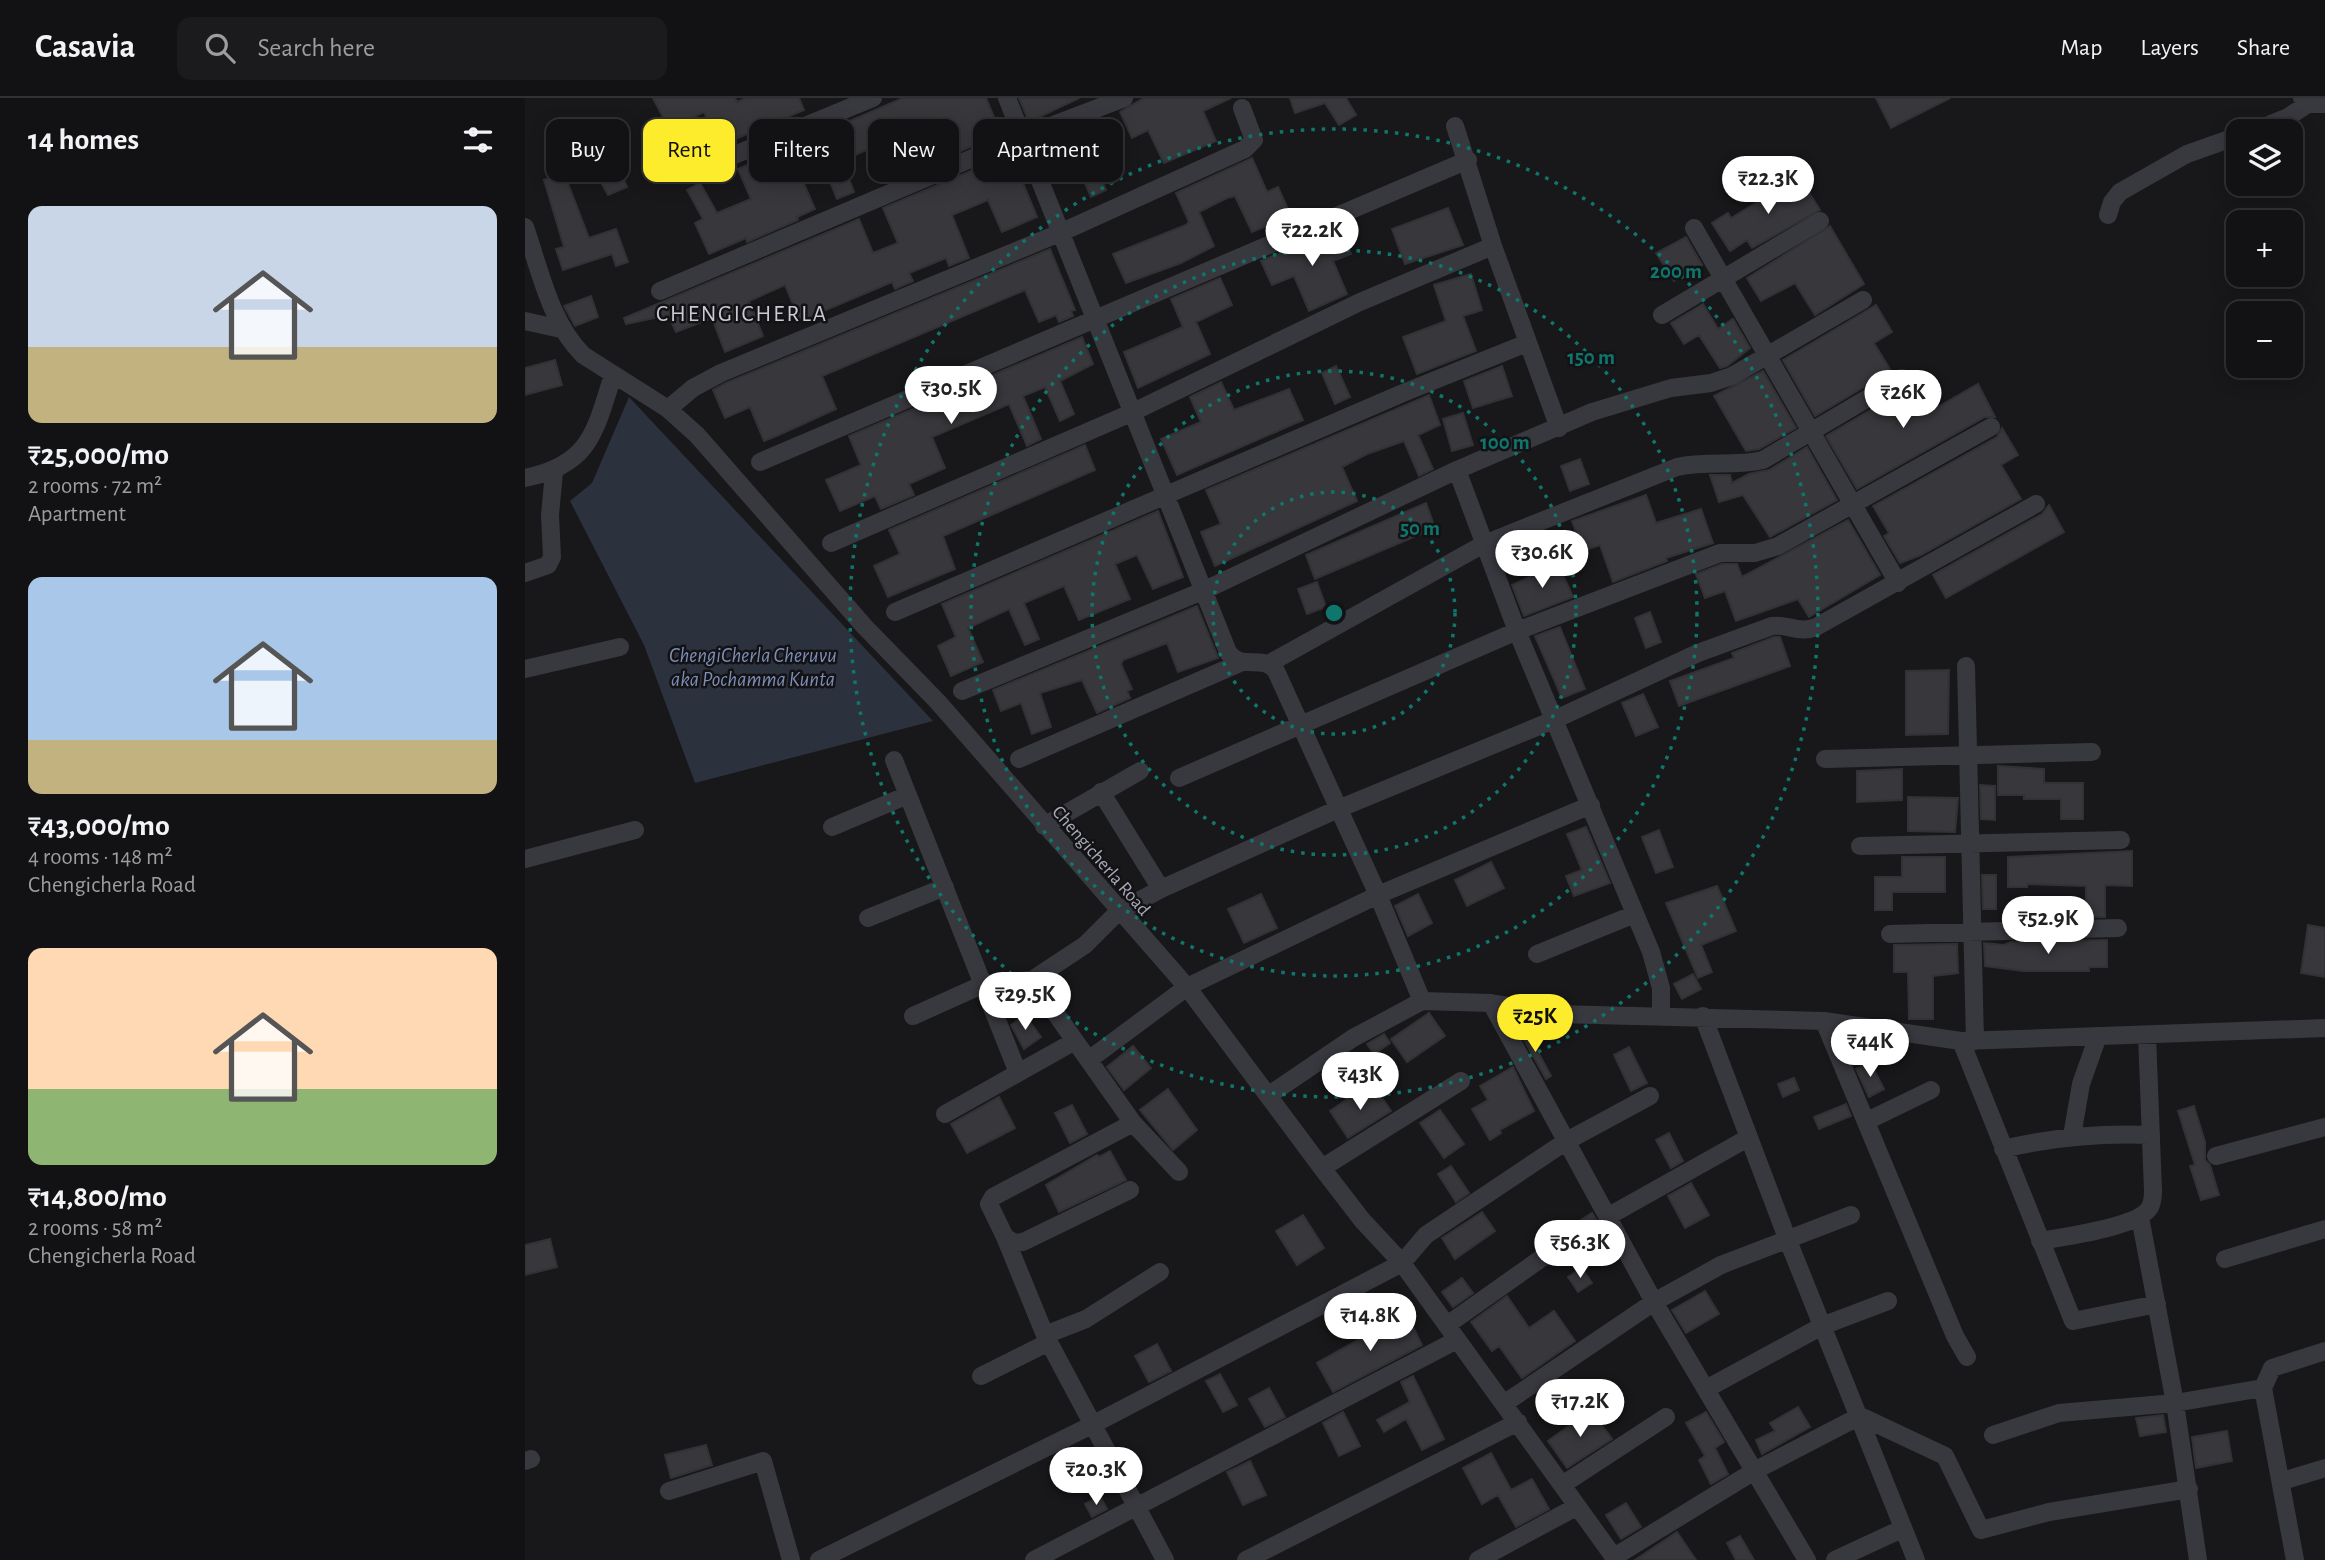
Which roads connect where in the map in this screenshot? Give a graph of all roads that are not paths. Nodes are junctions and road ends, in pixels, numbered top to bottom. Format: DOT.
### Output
graph roads {
  1 [pos="873,98"];
  2 [pos="1007,98"];
  3 [pos="1124,98"];
  4 [pos="2312,102"];
  5 [pos="1242,108"];
  6 [pos="1016,119"];
  7 [pos="1070,119"];
  8 [pos="2283,119"];
  9 [pos="1455,126"];
  10 [pos="2226,140"];
  11 [pos="735,155"];
  12 [pos="973,158"];
  13 [pos="1468,160"];
  14 [pos="1041,182"];
  15 [pos="2108,215"];
  16 [pos="1819,221"];
  17 [pos="525,227"];
  18 [pos="1694,228"];
  19 [pos="1062,232"];
  20 [pos="1493,246"];
  21 [pos="1723,279"];
  22 [pos="660,291"];
  23 [pos="1863,300"];
  24 [pos="1662,315"];
  25 [pos="1095,320"];
  26 [pos="525,321"];
  27 [pos="561,329"];
  28 [pos="1527,343"];
  29 [pos="1768,357"];
  30 [pos="613,375"];
  31 [pos="1902,378"];
  32 [pos="669,408"];
  33 [pos="1131,413"];
  34 [pos="1991,427"];
  35 [pos="1559,428"];
  36 [pos="1812,433"];
  37 [pos="760,462"];
  38 [pos="1457,470"];
  39 [pos="554,472"];
  40 [pos="525,478"];
  41 [pos="1168,497"];
  42 [pos="2036,504"];
  43 [pos="1854,505"];
  44 [pos="831,543"];
  45 [pos="1484,544"];
  46 [pos="525,573"];
  47 [pos="1898,583"];
  48 [pos="1205,590"];
  49 [pos="895,612"];
  50 [pos="1517,631"];
  51 [pos="620,647"];
  52 [pos="1240,663"];
  53 [pos="1270,663"];
  54 [pos="1966,666"];
  55 [pos="525,669"];
  56 [pos="962,691"];
  57 [pos="1556,719"];
  58 [pos="1301,724"];
  59 [pos="2092,752"];
  60 [pos="1968,755"];
  61 [pos="1019,759"];
  62 [pos="1825,759"];
  63 [pos="894,761"];
  64 [pos="1140,771"];
  65 [pos="1179,778"];
  66 [pos="1101,792"];
  67 [pos="908,795"];
  68 [pos="1591,805"];
  69 [pos="1338,809"];
  70 [pos="1044,826"];
  71 [pos="832,827"];
  72 [pos="635,830"];
  73 [pos="2121,840"];
  74 [pos="1970,845"];
  75 [pos="1860,846"];
  76 [pos="525,859"];
  77 [pos="945,887"];
  78 [pos="1161,889"];
  79 [pos="1378,895"];
  80 [pos="1118,912"];
  81 [pos="1635,914"];
  82 [pos="868,918"];
  83 [pos="2118,928"];
  84 [pos="1972,932"];
  85 [pos="1890,934"];
  86 [pos="1537,954"];
  87 [pos="1032,980"];
  88 [pos="984,984"];
  89 [pos="1187,987"];
  90 [pos="1422,1001"];
  91 [pos="1490,1003"];
  92 [pos="913,1016"];
  93 [pos="1661,1016"];
  94 [pos="1703,1016"];
  95 [pos="1824,1021"];
  96 [pos="2324,1032"];
  97 [pos="2147,1035"];
  98 [pos="2098,1036"];
  99 [pos="1075,1041"];
  100 [pos="1968,1041"];
  101 [pos="1090,1059"];
  102 [pos="1019,1073"];
  103 [pos="1461,1081"];
  104 [pos="1931,1090"];
  105 [pos="1269,1095"];
  106 [pos="1650,1096"];
  107 [pos="945,1114"];
  108 [pos="1867,1121"];
  109 [pos="1133,1123"];
  110 [pos="2325,1127"];
  111 [pos="2151,1135"];
  112 [pos="2072,1136"];
  113 [pos="1748,1138"];
  114 [pos="1565,1142"];
  115 [pos="2003,1149"];
  116 [pos="2216,1156"];
  117 [pos="1322,1168"];
  118 [pos="1179,1172"];
  119 [pos="1130,1190"];
  120 [pos="1851,1215"];
  121 [pos="1607,1217"];
  122 [pos="2140,1217"];
  123 [pos="2325,1229"];
  124 [pos="1005,1237"];
  125 [pos="1787,1238"];
  126 [pos="2040,1241"];
  127 [pos="1563,1243"];
  128 [pos="2225,1259"];
  129 [pos="1402,1263"];
  130 [pos="1160,1272"];
  131 [pos="1888,1301"];
  132 [pos="1654,1302"];
  133 [pos="2157,1304"];
  134 [pos="1822,1326"];
  135 [pos="1451,1333"];
  136 [pos="1047,1339"];
  137 [pos="2325,1351"];
  138 [pos="1967,1357"];
  139 [pos="981,1376"];
  140 [pos="2263,1388"];
  141 [pos="1706,1389"];
  142 [pos="1505,1403"];
  143 [pos="2175,1403"];
  144 [pos="1860,1416"];
  145 [pos="1666,1417"];
  146 [pos="1518,1422"];
  147 [pos="1092,1425"];
  148 [pos="1993,1435"];
  149 [pos="2325,1468"];
  150 [pos="1756,1470"];
  151 [pos="2282,1481"];
  152 [pos="1562,1485"];
  153 [pos="2189,1489"];
  154 [pos="669,1491"];
  155 [pos="1577,1507"];
  156 [pos="1136,1508"];
  157 [pos="1893,1533"];
  158 [pos="1615,1558"];
  159 [pos="791,1560"];
  160 [pos="819,1560"];
  161 [pos="1034,1560"];
  162 [pos="1165,1560"];
  163 [pos="1246,1560"];
  164 [pos="1478,1560"];
  165 [pos="1807,1560"];
  166 [pos="1835,1560"];
  167 [pos="1916,1560"];
  168 [pos="2198,1560"];
  169 [pos="2295,1560"];
  1 -- 11 [label="street"];
  2 -- 6 [label="street"];
  3 -- 7 [label="street"];
  4 -- 8 [label="street"];
  5 -- 19 [label="street"];
  9 -- 13 [label="street"];
  10 -- 15 [label="street"];
  12 -- 22 [label="street"];
  13 -- 20 [label="street"];
  13 -- 25 [label="street"];
  14 -- 19 [label="street"];
  16 -- 21 [label="street"];
  17 -- 27 [label="street, Chengicherla Road"];
  18 -- 21 [label="street"];
  19 -- 25 [label="street"];
  19 -- 32 [label="street"];
  20 -- 28 [label="street"];
  20 -- 33 [label="street"];
  21 -- 24 [label="street"];
  21 -- 29 [label="street"];
  23 -- 29 [label="street"];
  25 -- 33 [label="street"];
  25 -- 37 [label="street"];
  26 -- 27 [label="street"];
  27 -- 30 [label="street, Chengicherla Road"];
  28 -- 35 [label="street"];
  28 -- 41 [label="street"];
  29 -- 35 [label="street"];
  29 -- 36 [label="street"];
  30 -- 32 [label="street, Chengicherla Road"];
  30 -- 39 [label="street"];
  31 -- 36 [label="street"];
  32 -- 70 [label="street, Chengicherla Road"];
  33 -- 41 [label="street"];
  33 -- 44 [label="street"];
  34 -- 43 [label="street"];
  35 -- 38 [label="street"];
  36 -- 43 [label="street"];
  36 -- 45 [label="street"];
  38 -- 45 [label="street"];
  38 -- 48 [label="street"];
  39 -- 40 [label="street"];
  39 -- 46 [label="street"];
  41 -- 48 [label="street"];
  41 -- 49 [label="street"];
  42 -- 47 [label="street"];
  43 -- 47 [label="street"];
  43 -- 50 [label="street"];
  45 -- 50 [label="street"];
  45 -- 53 [label="street"];
  47 -- 57 [label="street"];
  48 -- 52 [label="street"];
  48 -- 56 [label="street"];
  50 -- 57 [label="street"];
  50 -- 58 [label="street"];
  51 -- 55 [label="street"];
  52 -- 53 [label="street"];
  52 -- 61 [label="street"];
  53 -- 58 [label="street"];
  54 -- 60 [label="street"];
  57 -- 68 [label="street"];
  57 -- 69 [label="street"];
  58 -- 65 [label="street"];
  58 -- 69 [label="street"];
  59 -- 60 [label="street"];
  60 -- 62 [label="street"];
  60 -- 74 [label="street"];
  63 -- 67 [label="street"];
  64 -- 66 [label="street"];
  66 -- 70 [label="street"];
  66 -- 78 [label="street"];
  67 -- 71 [label="street"];
  67 -- 77 [label="street"];
  68 -- 79 [label="street"];
  68 -- 81 [label="street"];
  69 -- 78 [label="street"];
  69 -- 79 [label="street"];
  70 -- 80 [label="street, Chengicherla Road"];
  72 -- 76 [label="street"];
  73 -- 74 [label="street"];
  74 -- 75 [label="street"];
  74 -- 84 [label="street"];
  77 -- 82 [label="street"];
  77 -- 88 [label="street"];
  78 -- 80 [label="street"];
  79 -- 89 [label="street"];
  79 -- 90 [label="street"];
  80 -- 87 [label="street"];
  80 -- 89 [label="street, Chengicherla Road"];
  81 -- 86 [label="street"];
  81 -- 93 [label="street"];
  83 -- 84 [label="street"];
  84 -- 85 [label="street"];
  84 -- 100 [label="street"];
  87 -- 88 [label="street"];
  87 -- 99 [label="street"];
  88 -- 92 [label="street"];
  88 -- 102 [label="street"];
  89 -- 101 [label="street"];
  89 -- 105 [label="street, Chengicherla Road"];
  90 -- 91 [label="street"];
  90 -- 105 [label="street"];
  91 -- 93 [label="street"];
  91 -- 114 [label="street"];
  93 -- 94 [label="street"];
  94 -- 95 [label="street"];
  94 -- 113 [label="street"];
  95 -- 100 [label="street"];
  95 -- 108 [label="street"];
  96 -- 97 [label="street"];
  97 -- 98 [label="street"];
  97 -- 111 [label="street"];
  98 -- 100 [label="street"];
  98 -- 112 [label="street"];
  99 -- 101 [label="street"];
  99 -- 102 [label="street"];
  100 -- 115 [label="street"];
  101 -- 109 [label="street"];
  102 -- 107 [label="street"];
  103 -- 117 [label="street"];
  104 -- 108 [label="street"];
  105 -- 117 [label="street, Chengicherla Road"];
  106 -- 114 [label="street"];
  108 -- 138 [label="street"];
  109 -- 118 [label="street"];
  109 -- 124 [label="street"];
  110 -- 116 [label="street"];
  111 -- 112 [label="street"];
  111 -- 122 [label="street"];
  112 -- 115 [label="street"];
  113 -- 121 [label="street"];
  113 -- 125 [label="street"];
  114 -- 121 [label="street"];
  114 -- 129 [label="street"];
  115 -- 126 [label="street"];
  117 -- 129 [label="street, Chengicherla Road"];
  119 -- 124 [label="street"];
  120 -- 125 [label="street"];
  121 -- 132 [label="street"];
  122 -- 126 [label="street"];
  122 -- 133 [label="street"];
  123 -- 128 [label="street"];
  124 -- 136 [label="street"];
  125 -- 132 [label="street"];
  125 -- 134 [label="street"];
  126 -- 133 [label="street"];
  127 -- 135 [label="street"];
  129 -- 135 [label="street, Chengicherla Road"];
  129 -- 147 [label="street"];
  130 -- 136 [label="street"];
  131 -- 134 [label="street"];
  132 -- 141 [label="street"];
  132 -- 142 [label="street"];
  133 -- 143 [label="street"];
  134 -- 141 [label="street"];
  134 -- 144 [label="street"];
  135 -- 142 [label="street, Chengicherla Road"];
  135 -- 156 [label="street"];
  136 -- 139 [label="street"];
  136 -- 147 [label="street"];
  137 -- 140 [label="street"];
  140 -- 143 [label="street"];
  140 -- 151 [label="street"];
  141 -- 150 [label="street"];
  142 -- 146 [label="street, Chengicherla Road"];
  143 -- 148 [label="street"];
  143 -- 153 [label="street"];
  144 -- 150 [label="street"];
  144 -- 153 [label="street"];
  144 -- 167 [label="street"];
  145 -- 152 [label="street"];
  146 -- 152 [label="street, Chengicherla Road"];
  146 -- 163 [label="street"];
  147 -- 156 [label="street"];
  147 -- 160 [label="street"];
  149 -- 151 [label="street"];
  150 -- 158 [label="street"];
  150 -- 165 [label="street"];
  151 -- 169 [label="street"];
  152 -- 155 [label="street, Chengicherla Road"];
  153 -- 168 [label="street"];
  154 -- 159 [label="street"];
  155 -- 158 [label="street, Chengicherla Road"];
  155 -- 164 [label="street"];
  156 -- 161 [label="street"];
  156 -- 162 [label="street"];
  157 -- 166 [label="street"];
}
